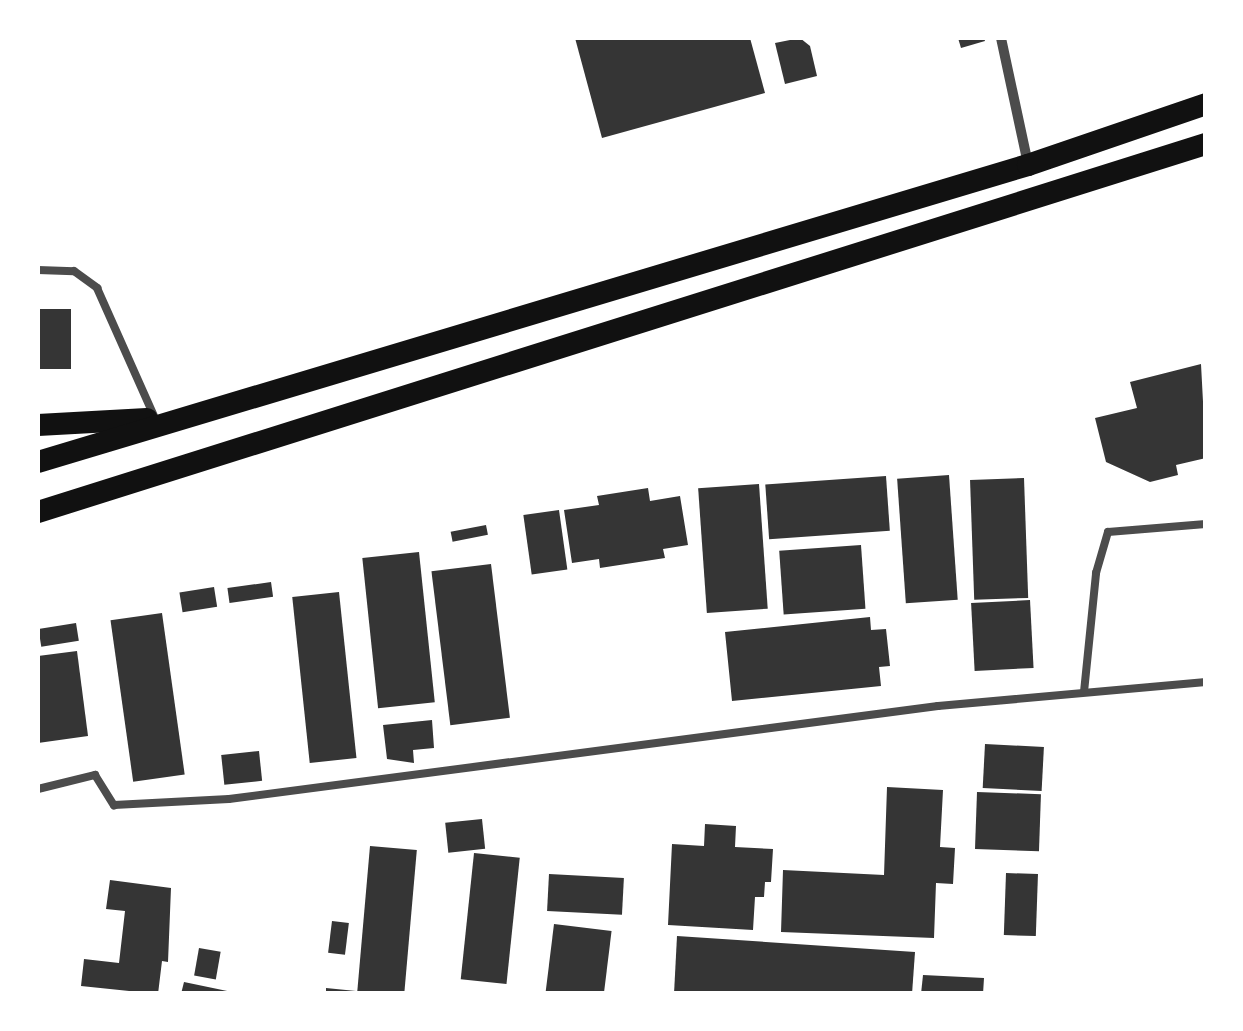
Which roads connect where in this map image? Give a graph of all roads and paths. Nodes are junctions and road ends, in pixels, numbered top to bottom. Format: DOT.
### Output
graph roads {
  1 [pos="1001,38"];
  2 [pos="1206,104"];
  3 [pos="1206,144"];
  4 [pos="1028,165"];
  5 [pos="38,270"];
  6 [pos="235,407"];
  7 [pos="155,418"];
  8 [pos="38,425"];
  9 [pos="38,462"];
  10 [pos="38,512"];
  11 [pos="1206,524"];
  12 [pos="1206,682"];
  13 [pos="1084,692"];
  14 [pos="38,789"];
  1 -- 4 [label="street"];
  2 -- 4 [label="main road"];
  3 -- 10 [label="main road"];
  4 -- 6 [label="main road"];
  5 -- 7 [label="lane"];
  6 -- 7 [label="main road"];
  6 -- 9 [label="main road"];
  7 -- 8 [label="main road"];
  11 -- 13 [label="lane"];
  12 -- 13 [label="lane"];
  13 -- 14 [label="lane"];
}
